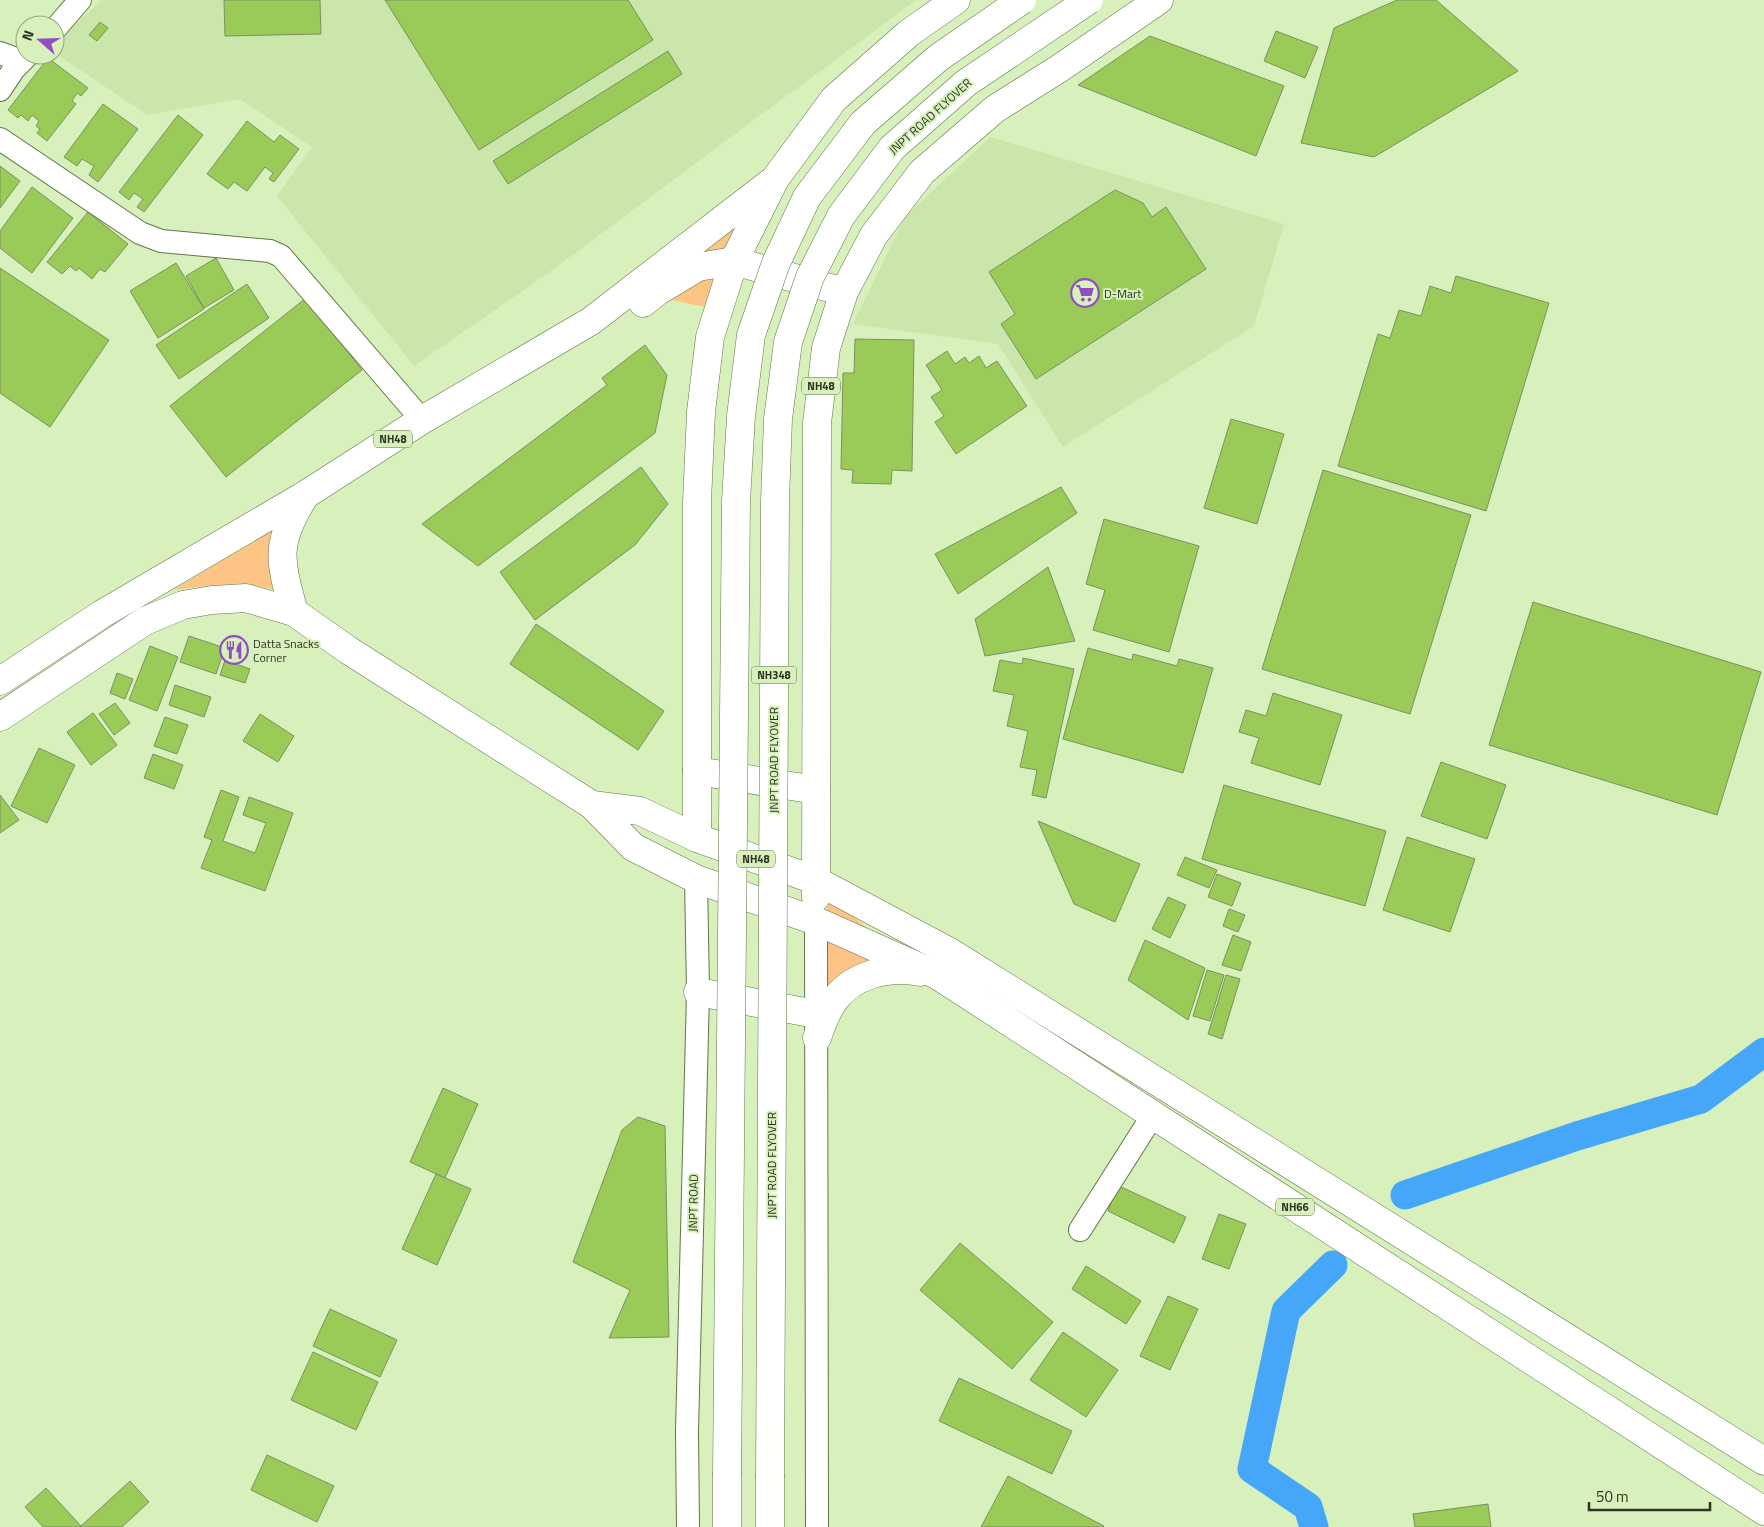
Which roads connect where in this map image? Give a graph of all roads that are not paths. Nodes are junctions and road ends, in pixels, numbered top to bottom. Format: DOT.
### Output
graph roads {
  1 [pos="80,0"];
  2 [pos="956,0"];
  3 [pos="1022,0"];
  4 [pos="1089,0"];
  5 [pos="1159,0"];
  6 [pos="65,17"];
  7 [pos="0,53"];
  8 [pos="15,56"];
  9 [pos="18,65"];
  10 [pos="0,90"];
  11 [pos="0,139"];
  12 [pos="775,179"];
  13 [pos="734,261"];
  14 [pos="844,292"];
  15 [pos="591,321"];
  16 [pos="422,420"];
  17 [pos="305,495"];
  18 [pos="301,617"];
  19 [pos="0,681"];
  20 [pos="0,717"];
  21 [pos="697,771"];
  22 [pos="816,790"];
  23 [pos="592,805"];
  24 [pos="697,838"];
  25 [pos="696,879"];
  26 [pos="815,880"];
  27 [pos="816,921"];
  28 [pos="937,975"];
  29 [pos="698,992"];
  30 [pos="817,1026"];
  31 [pos="1153,1115"];
  32 [pos="1080,1230"];
  33 [pos="1764,1461"];
  34 [pos="1764,1511"];
  35 [pos="688,1527"];
  36 [pos="727,1527"];
  37 [pos="770,1527"];
  38 [pos="817,1527"];
  1 -- 6 [label="street"];
  2 -- 12 [label="highway, NH48"];
  3 -- 36 [label="highway, NH348, bridge"];
  4 -- 37 [label="highway, JNPT ROAD FLYOVER / NH348, bridge"];
  5 -- 14 [label="highway, NH48"];
  7 -- 8 [label="street"];
  9 -- 10 [label="street"];
  11 -- 16 [label="street"];
  12 -- 13 [label="highway"];
  12 -- 15 [label="highway, NH48"];
  13 -- 14 [label="highway"];
  13 -- 15 [label="highway"];
  13 -- 21 [label="highway"];
  14 -- 22 [label="highway, NH48"];
  15 -- 16 [label="highway, NH48"];
  16 -- 17 [label="highway, NH48"];
  17 -- 18 [label="highway"];
  17 -- 19 [label="highway, NH48"];
  18 -- 20 [label="highway"];
  18 -- 23 [label="highway"];
  21 -- 22 [label="highway"];
  21 -- 24 [label="highway"];
  22 -- 26 [label="highway, NH48"];
  23 -- 24 [label="highway, NH48"];
  23 -- 25 [label="highway"];
  24 -- 26 [label="highway, NH48"];
  25 -- 27 [label="highway"];
  25 -- 29 [label="street, JNPT ROAD"];
  26 -- 27 [label="highway, NH48"];
  26 -- 33 [label="highway, NH66"];
  27 -- 28 [label="highway, NH66"];
  27 -- 30 [label="street"];
  28 -- 30 [label="highway"];
  28 -- 31 [label="highway, NH66"];
  29 -- 30 [label="highway"];
  29 -- 35 [label="street, JNPT ROAD"];
  30 -- 38 [label="street"];
  31 -- 32 [label="street"];
  31 -- 34 [label="highway, NH66"];
}
